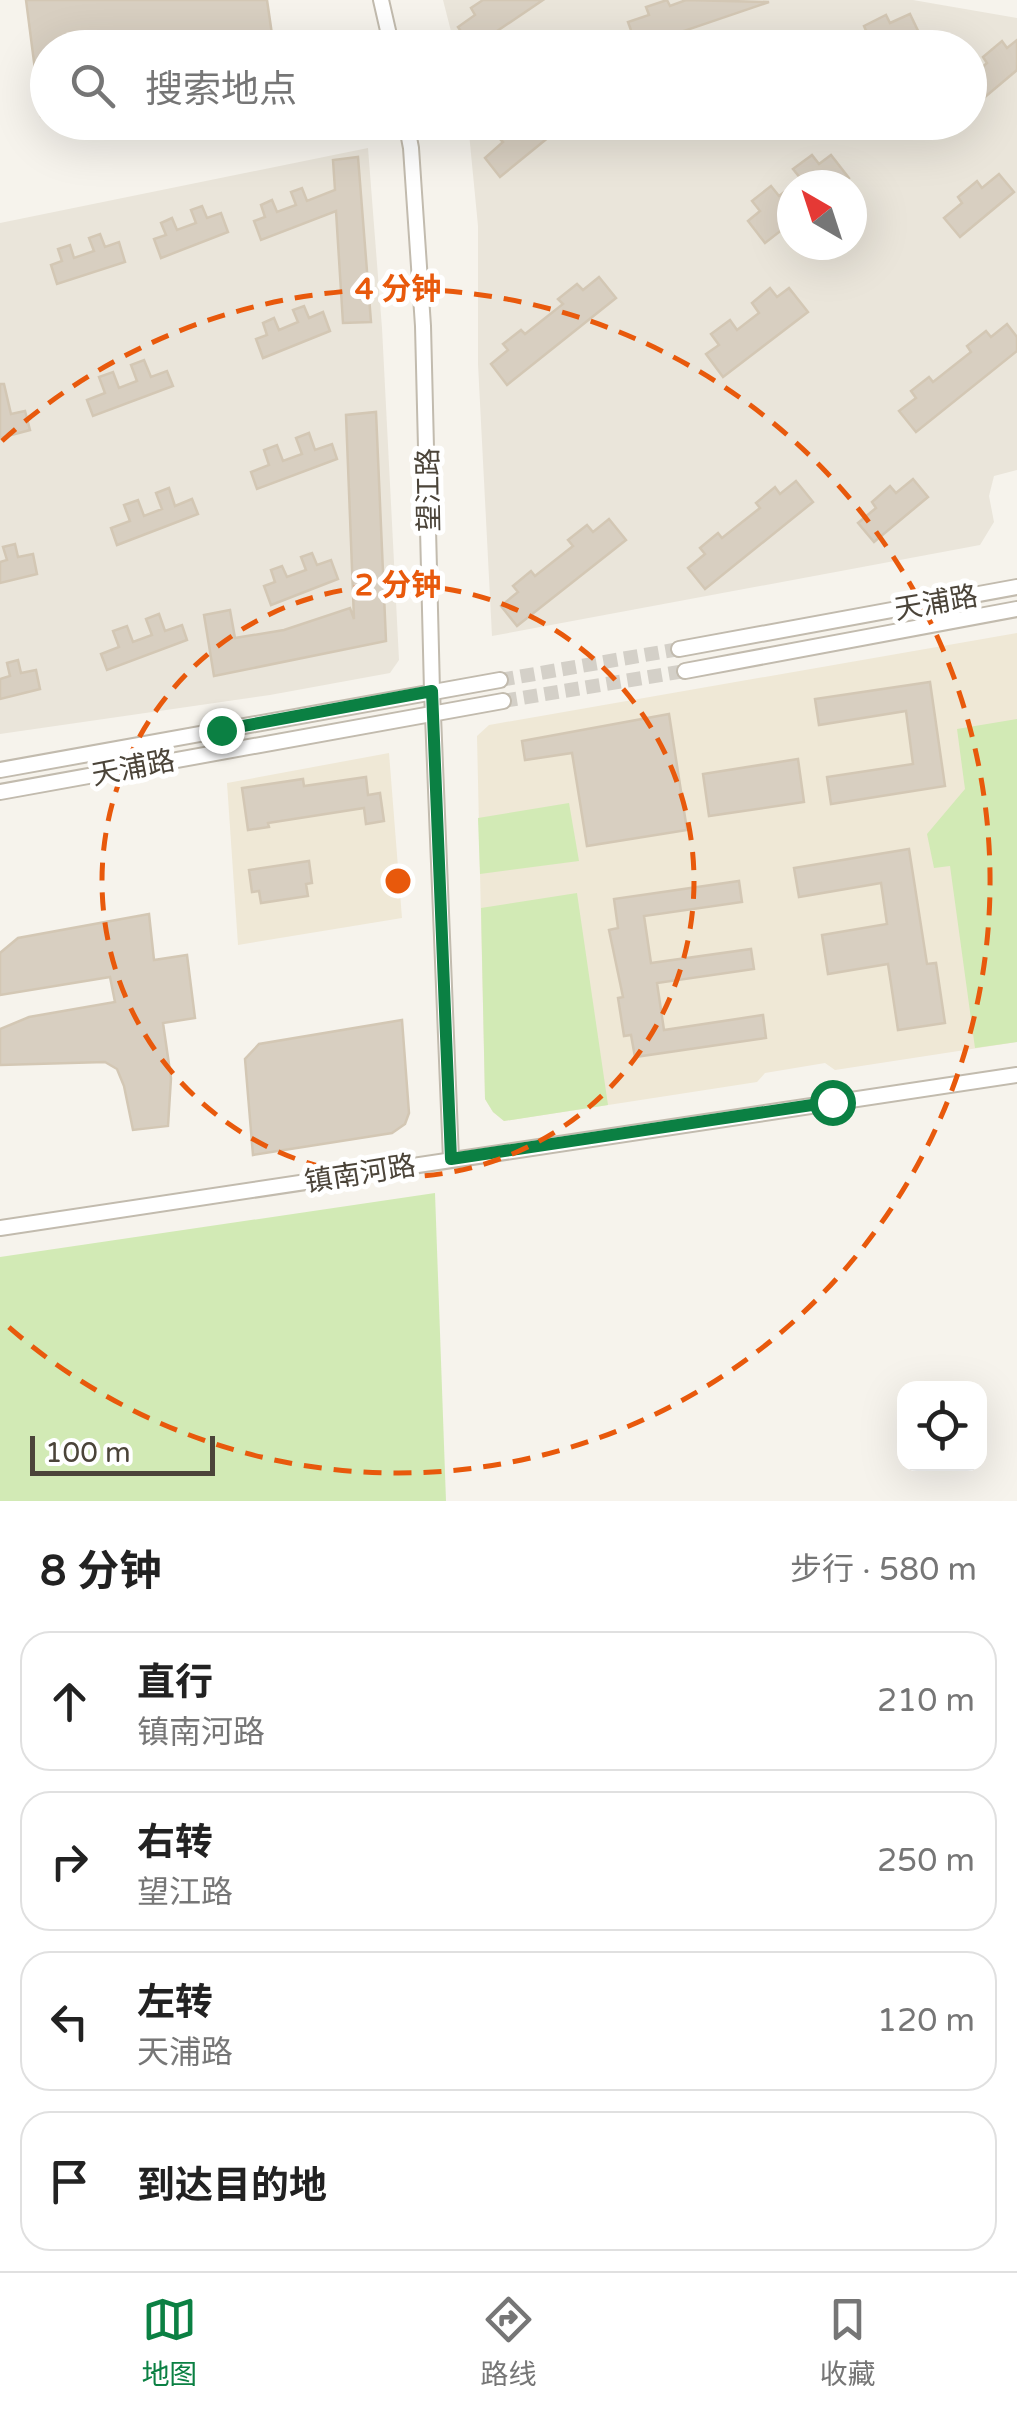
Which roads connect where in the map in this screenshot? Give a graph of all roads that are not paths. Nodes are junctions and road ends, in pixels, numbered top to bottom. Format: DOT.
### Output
graph roads {
  1 [pos="381,0"];
  2 [pos="388,30"];
  3 [pos="410,140"];
  4 [pos="1017,586"];
  5 [pos="1017,609"];
  6 [pos="679,649"];
  7 [pos="684,671"];
  8 [pos="500,680"];
  9 [pos="432,691"];
  10 [pos="503,701"];
  11 [pos="433,713"];
  12 [pos="0,770"];
  13 [pos="0,792"];
  14 [pos="1017,1074"];
  15 [pos="451,1159"];
  16 [pos="0,1228"];
  1 -- 2 [label="street"];
  3 -- 9 [label="street, 望江路"];
  4 -- 6 [label="street, 天浦路"];
  5 -- 7 [label="street, 天浦路"];
  8 -- 9 [label="street, 天浦路"];
  9 -- 11 [label="street, 望江路"];
  9 -- 12 [label="street, 天浦路"];
  10 -- 11 [label="street, 天浦路"];
  11 -- 13 [label="street, 天浦路"];
  11 -- 15 [label="street, 望江路"];
  14 -- 15 [label="street, 镇南河路"];
  15 -- 16 [label="street, 镇南河路"];
}
